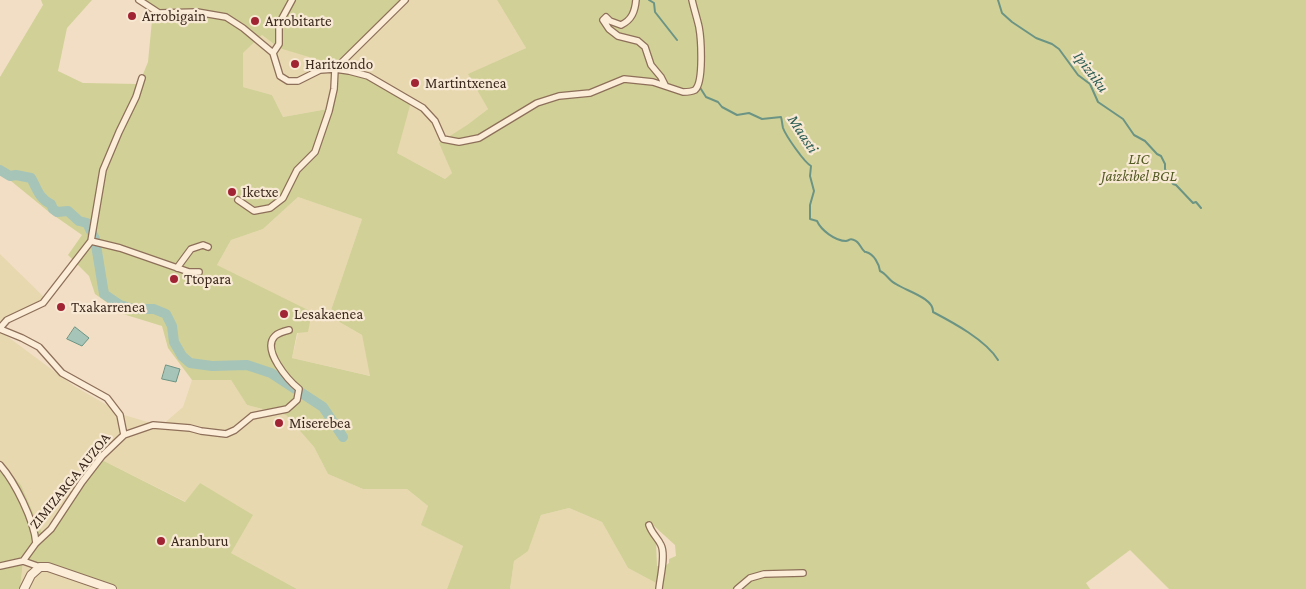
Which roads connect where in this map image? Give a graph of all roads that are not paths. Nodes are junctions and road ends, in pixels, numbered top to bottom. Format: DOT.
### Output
graph roads {
  1 [pos="140,0"];
  2 [pos="292,0"];
  3 [pos="405,0"];
  4 [pos="636,0"];
  5 [pos="692,0"];
  6 [pos="273,53"];
  7 [pos="335,69"];
  8 [pos="142,78"];
  9 [pos="665,85"];
  10 [pos="238,200"];
  11 [pos="94,242"];
  12 [pos="208,247"];
  13 [pos="178,268"];
  14 [pos="199,272"];
  15 [pos="0,328"];
  16 [pos="289,330"];
  17 [pos="124,435"];
  18 [pos="0,465"];
  19 [pos="649,525"];
  20 [pos="36,543"];
  21 [pos="23,561"];
  22 [pos="0,566"];
  23 [pos="40,567"];
  24 [pos="803,573"];
  25 [pos="24,589"];
  26 [pos="112,589"];
  27 [pos="659,589"];
  28 [pos="737,589"];
  1 -- 6 [label="street"];
  2 -- 6 [label="street"];
  3 -- 7 [label="street"];
  4 -- 9 [label="street"];
  5 -- 9 [label="street"];
  6 -- 7 [label="street"];
  7 -- 9 [label="street"];
  7 -- 10 [label="street"];
  8 -- 11 [label="street"];
  11 -- 13 [label="street"];
  11 -- 15 [label="street, ZIMIZARGA AUZOA"];
  12 -- 13 [label="street"];
  13 -- 14 [label="street"];
  15 -- 17 [label="street, ZIMIZARGA AUZOA"];
  16 -- 17 [label="street, ZIMIZARGA AUZOA"];
  17 -- 20 [label="street, ZIMIZARGA AUZOA"];
  18 -- 20 [label="street, ZIMIZARGA AUZOA"];
  19 -- 27 [label="street"];
  20 -- 21 [label="street, ZIMIZARGA AUZOA"];
  21 -- 22 [label="street"];
  21 -- 23 [label="street"];
  23 -- 25 [label="street"];
  23 -- 26 [label="street"];
  24 -- 28 [label="street"];
}
